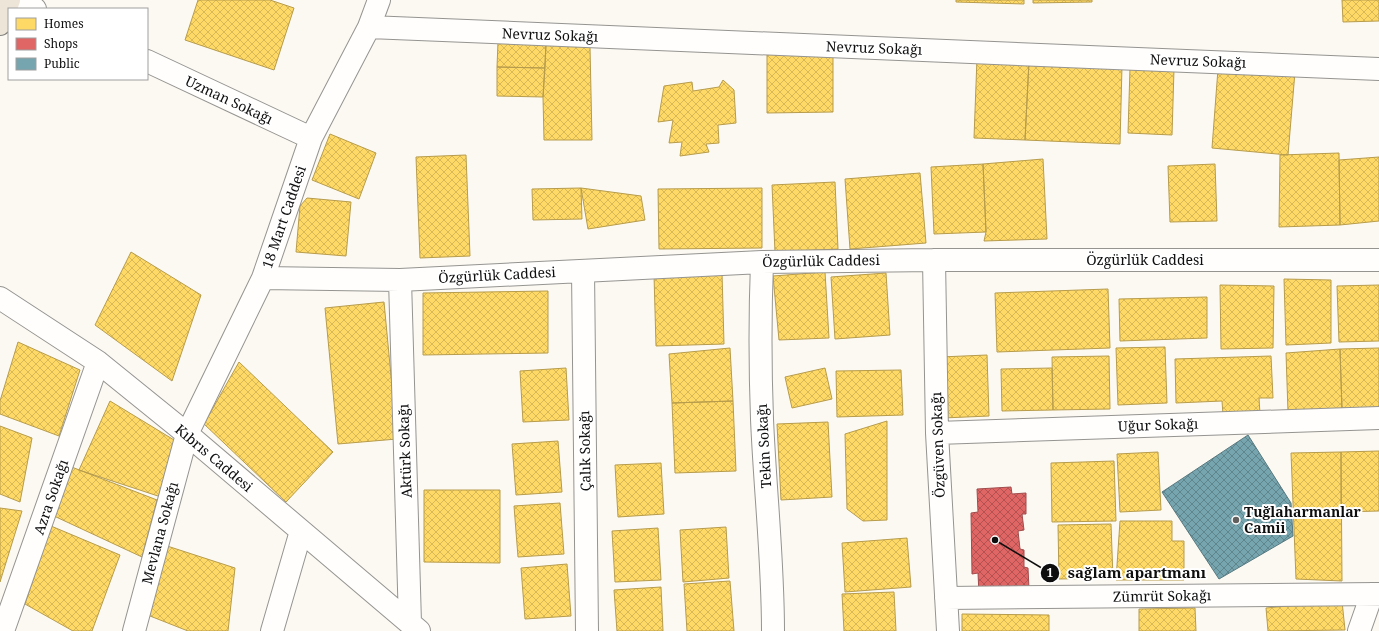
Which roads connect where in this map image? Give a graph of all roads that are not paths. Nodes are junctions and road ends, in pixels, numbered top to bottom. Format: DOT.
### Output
graph roads {
  1 [pos="9,0"];
  2 [pos="16,0"];
  3 [pos="379,0"];
  4 [pos="33,8"];
  5 [pos="0,24"];
  6 [pos="369,27"];
  7 [pos="148,61"];
  8 [pos="1379,69"];
  9 [pos="311,138"];
  10 [pos="934,260"];
  11 [pos="1379,260"];
  12 [pos="762,262"];
  13 [pos="583,272"];
  14 [pos="263,278"];
  15 [pos="400,280"];
  16 [pos="0,298"];
  17 [pos="98,362"];
  18 [pos="1379,418"];
  19 [pos="937,433"];
  20 [pos="187,434"];
  21 [pos="301,532"];
  22 [pos="1375,594"];
  23 [pos="946,598"];
  24 [pos="414,627"];
  25 [pos="3,631"];
  26 [pos="134,631"];
  27 [pos="272,631"];
  28 [pos="587,631"];
  29 [pos="773,631"];
  30 [pos="948,631"];
  31 [pos="1359,631"];
  1 -- 5 [label="main road"];
  2 -- 4 [label="street"];
  3 -- 6 [label="street, 18 Mart Caddesi"];
  6 -- 8 [label="street, Nevruz Sokağı"];
  6 -- 9 [label="street, 18 Mart Caddesi"];
  7 -- 9 [label="street, Uzman Sokağı"];
  9 -- 14 [label="street, 18 Mart Caddesi"];
  10 -- 11 [label="street, Özgürlük Caddesi"];
  10 -- 12 [label="street, Özgürlük Caddesi"];
  10 -- 19 [label="street, Özgüven Sokağı"];
  12 -- 13 [label="street, Özgürlük Caddesi"];
  12 -- 29 [label="street, Tekin Sokağı"];
  13 -- 15 [label="street, Özgürlük Caddesi"];
  13 -- 28 [label="street, Çalık Sokağı"];
  14 -- 15 [label="street, Özgürlük Caddesi"];
  14 -- 20 [label="street, 18 Mart Caddesi"];
  15 -- 24 [label="street, Aktürk Sokağı"];
  16 -- 17 [label="street, Kıbrıs Caddesi"];
  17 -- 20 [label="street, Kıbrıs Caddesi"];
  17 -- 25 [label="street, Azra Sokağı"];
  18 -- 19 [label="street, Uğur Sokağı"];
  19 -- 23 [label="street, Özgüven Sokağı"];
  20 -- 21 [label="street, Kıbrıs Caddesi"];
  20 -- 26 [label="street, Mevlana Sokağı"];
  21 -- 24 [label="street, Kıbrıs Caddesi"];
  21 -- 27 [label="street"];
  22 -- 23 [label="street, Zümrüt Sokağı"];
  22 -- 31 [label="street"];
  23 -- 30 [label="street, Özgüven Sokağı"];
}
